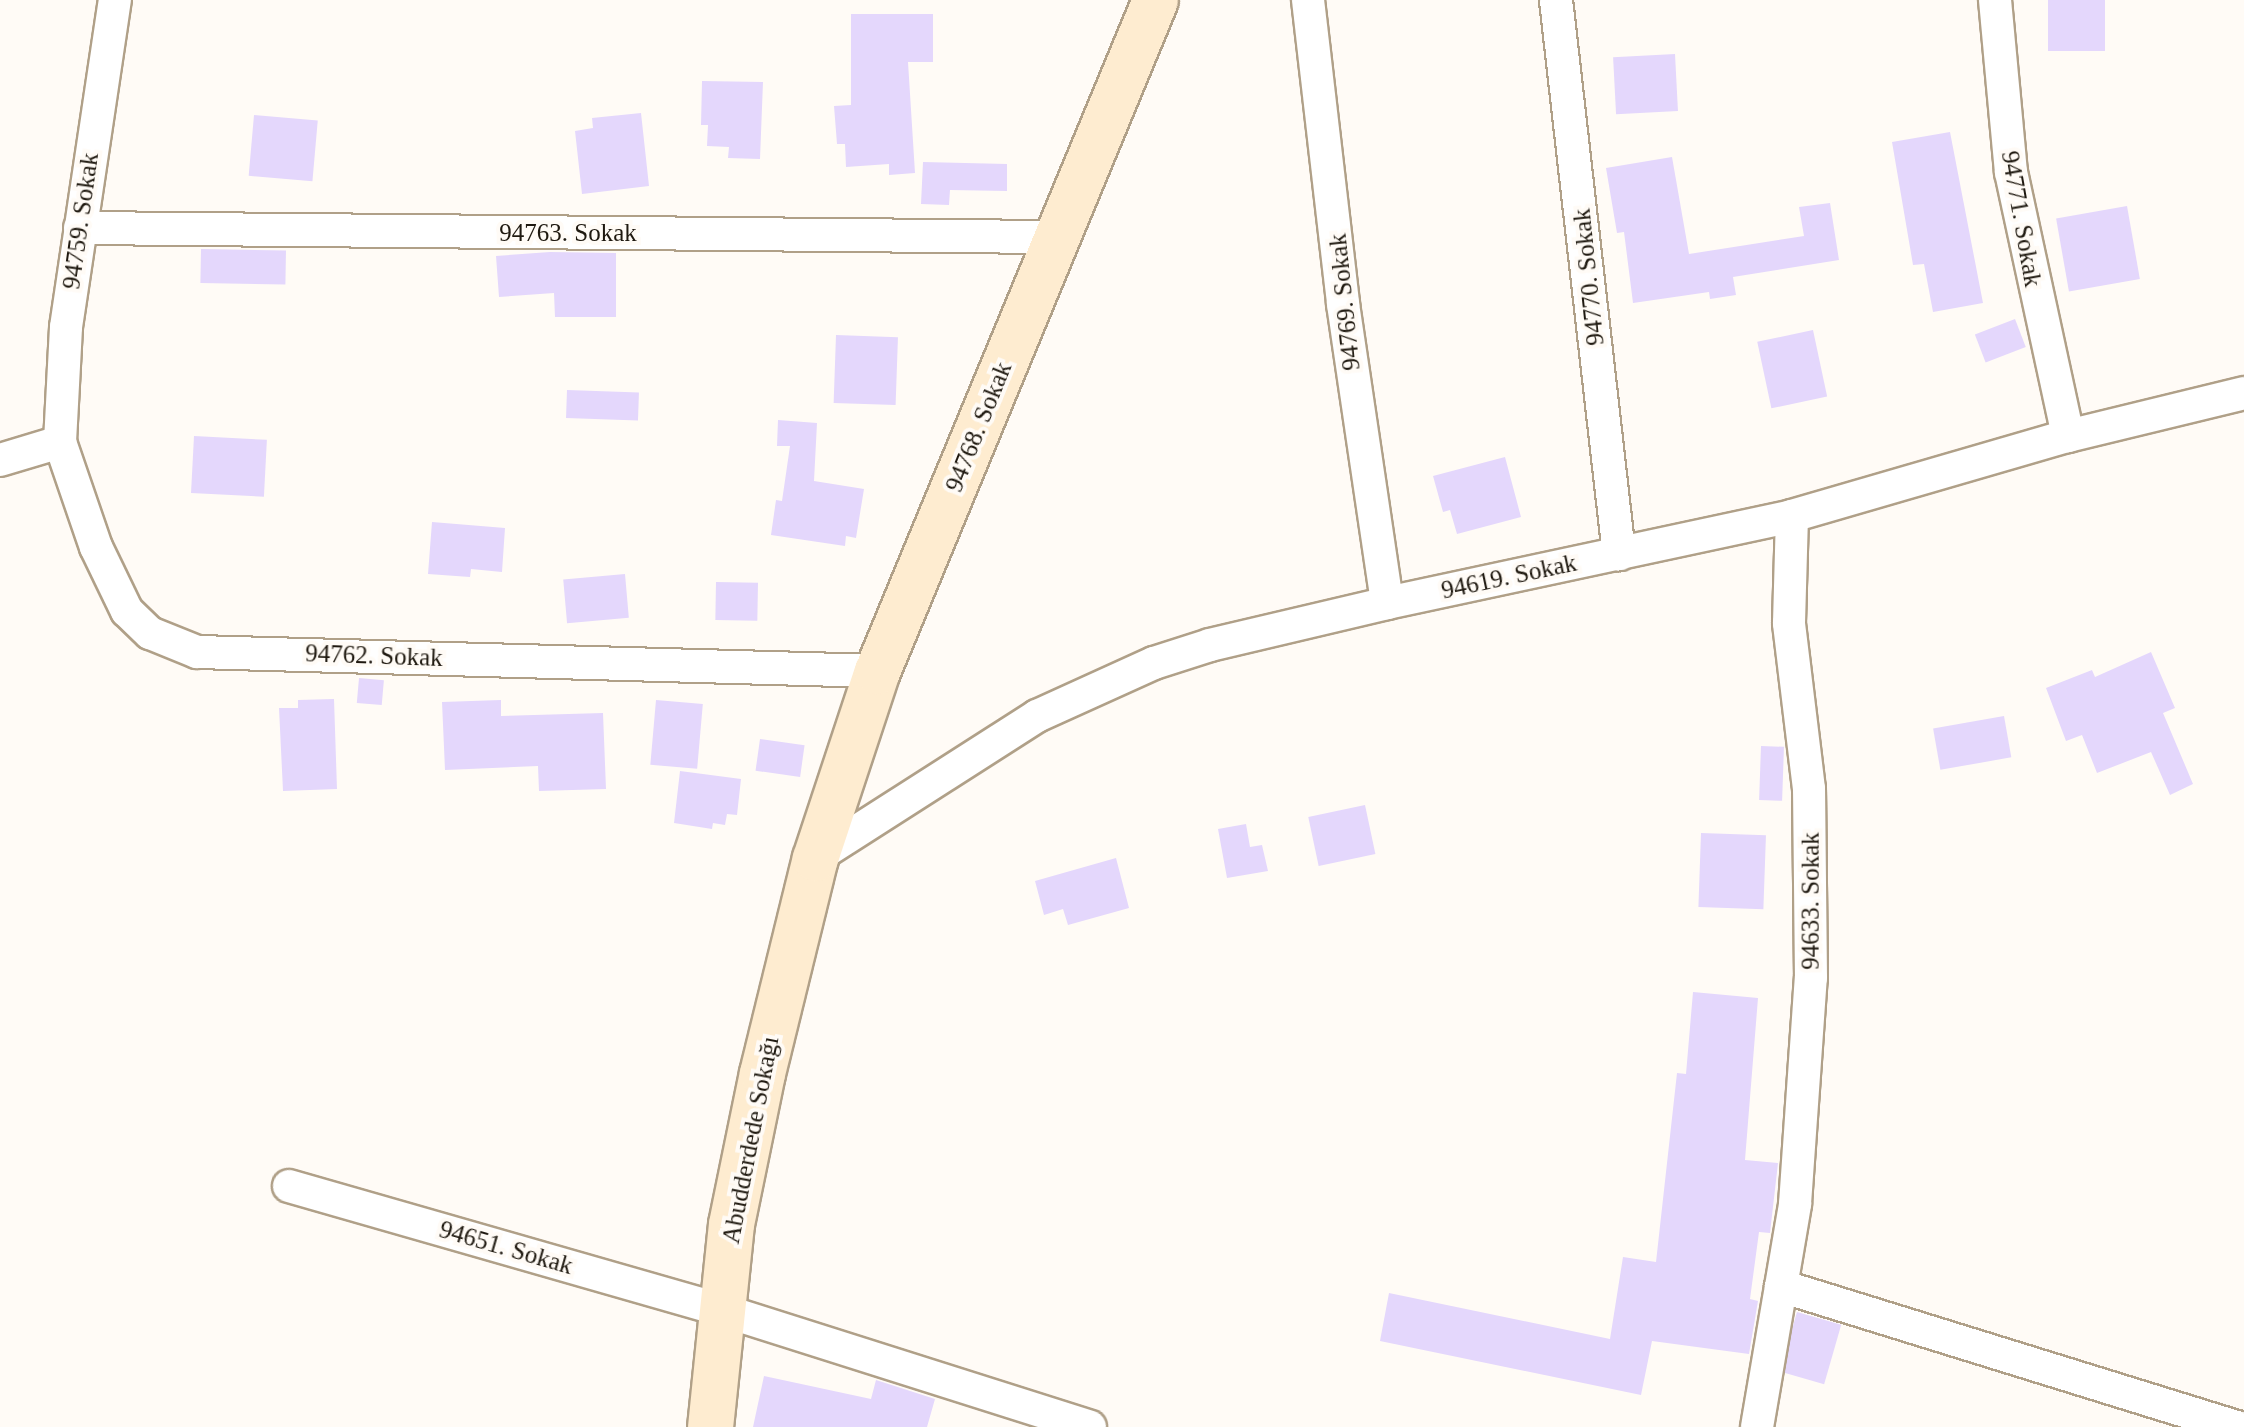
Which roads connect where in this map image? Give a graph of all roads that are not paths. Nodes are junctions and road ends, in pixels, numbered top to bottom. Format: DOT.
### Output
graph roads {
  1 [pos="115,0"];
  2 [pos="1154,0"];
  3 [pos="1308,0"];
  4 [pos="1556,0"];
  5 [pos="1995,0"];
  6 [pos="80,228"];
  7 [pos="1057,237"];
  8 [pos="2244,393"];
  9 [pos="2068,436"];
  10 [pos="60,442"];
  11 [pos="0,460"];
  12 [pos="1792,516"];
  13 [pos="1618,554"];
  14 [pos="1387,603"];
  15 [pos="878,671"];
  16 [pos="815,858"];
  17 [pos="290,1186"];
  18 [pos="1781,1286"];
  19 [pos="722,1310"];
  20 [pos="710,1427"];
  21 [pos="1090,1427"];
  22 [pos="1757,1427"];
  23 [pos="2237,1427"];
  1 -- 6 [label="street, 94759. Sokak"];
  2 -- 7 [label="street, 94768. Sokak"];
  3 -- 14 [label="street, 94769. Sokak"];
  4 -- 13 [label="street, 94770. Sokak"];
  5 -- 9 [label="street, 94771. Sokak"];
  6 -- 7 [label="street, 94763. Sokak"];
  6 -- 10 [label="street, 94759. Sokak"];
  7 -- 15 [label="street, 94768. Sokak"];
  8 -- 9 [label="street, 94619. Sokak"];
  9 -- 12 [label="street, 94619. Sokak"];
  10 -- 11 [label="street"];
  10 -- 15 [label="street, 94762. Sokak"];
  12 -- 13 [label="street, 94619. Sokak"];
  12 -- 18 [label="street, 94633. Sokak"];
  13 -- 14 [label="street, 94619. Sokak"];
  14 -- 16 [label="street, 94619. Sokak"];
  15 -- 16 [label="street, 94768. Sokak"];
  16 -- 19 [label="street, Abudderdede Sokağı"];
  17 -- 19 [label="street, 94651. Sokak"];
  18 -- 22 [label="street, 94633. Sokak"];
  18 -- 23 [label="street"];
  19 -- 20 [label="street, Abudderdede Sokağı"];
  19 -- 21 [label="street, 94651. Sokak"];
}
